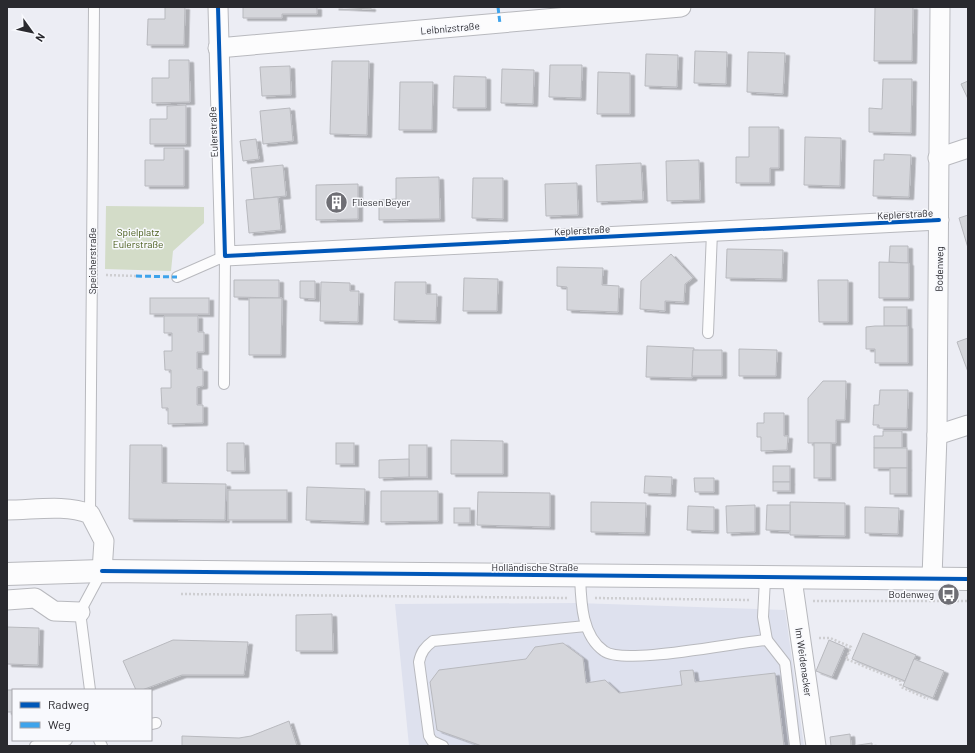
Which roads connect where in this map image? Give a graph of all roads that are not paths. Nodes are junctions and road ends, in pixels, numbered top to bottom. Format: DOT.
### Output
graph roads {
  1 [pos="94,7"];
  2 [pos="218,7"];
  3 [pos="681,7"];
  4 [pos="940,7"];
  5 [pos="218,48"];
  6 [pos="968,148"];
  7 [pos="938,158"];
  8 [pos="939,220"];
  9 [pos="712,232"];
  10 [pos="225,256"];
  11 [pos="177,277"];
  12 [pos="708,333"];
  13 [pos="224,384"];
  14 [pos="968,425"];
  15 [pos="937,435"];
  16 [pos="7,510"];
  17 [pos="90,514"];
  18 [pos="102,571"];
  19 [pos="7,574"];
  20 [pos="580,575"];
  21 [pos="932,578"];
  22 [pos="792,579"];
  23 [pos="968,579"];
  24 [pos="764,589"];
  25 [pos="7,600"];
  26 [pos="80,612"];
  27 [pos="586,626"];
  28 [pos="767,640"];
  29 [pos="90,689"];
  30 [pos="63,741"];
  31 [pos="49,745"];
  32 [pos="34,746"];
  33 [pos="443,746"];
  34 [pos="794,746"];
  35 [pos="816,746"];
  1 -- 17 [label="lane, Speicherstraße"];
  2 -- 5 [label="street, Eulerstraße"];
  3 -- 5 [label="street, Leibnizstraße"];
  4 -- 7 [label="street, Bodenweg"];
  5 -- 10 [label="street, Eulerstraße"];
  6 -- 7 [label="street"];
  7 -- 8 [label="street, Bodenweg"];
  8 -- 9 [label="street, Keplerstraße"];
  8 -- 15 [label="street, Bodenweg"];
  9 -- 10 [label="street, Keplerstraße"];
  9 -- 12 [label="lane"];
  10 -- 11 [label="lane"];
  10 -- 13 [label="lane"];
  14 -- 15 [label="street"];
  15 -- 21 [label="street, Bodenweg"];
  16 -- 17 [label="street"];
  17 -- 18 [label="street"];
  18 -- 19 [label="street, Holländische Straße"];
  18 -- 20 [label="street, Holländische Straße"];
  18 -- 26 [label="lane"];
  20 -- 24 [label="street, Holländische Straße"];
  20 -- 27 [label="lane"];
  21 -- 22 [label="street, Holländische Straße"];
  21 -- 23 [label="street, Holländische Straße"];
  22 -- 24 [label="street, Holländische Straße"];
  22 -- 35 [label="street, Im Weidenacker"];
  24 -- 28 [label="lane"];
  25 -- 26 [label="street"];
  26 -- 29 [label="lane"];
  27 -- 28 [label="lane"];
  27 -- 33 [label="lane"];
  28 -- 34 [label="lane"];
  30 -- 31 [label="lane"];
  31 -- 32 [label="lane"];
}
